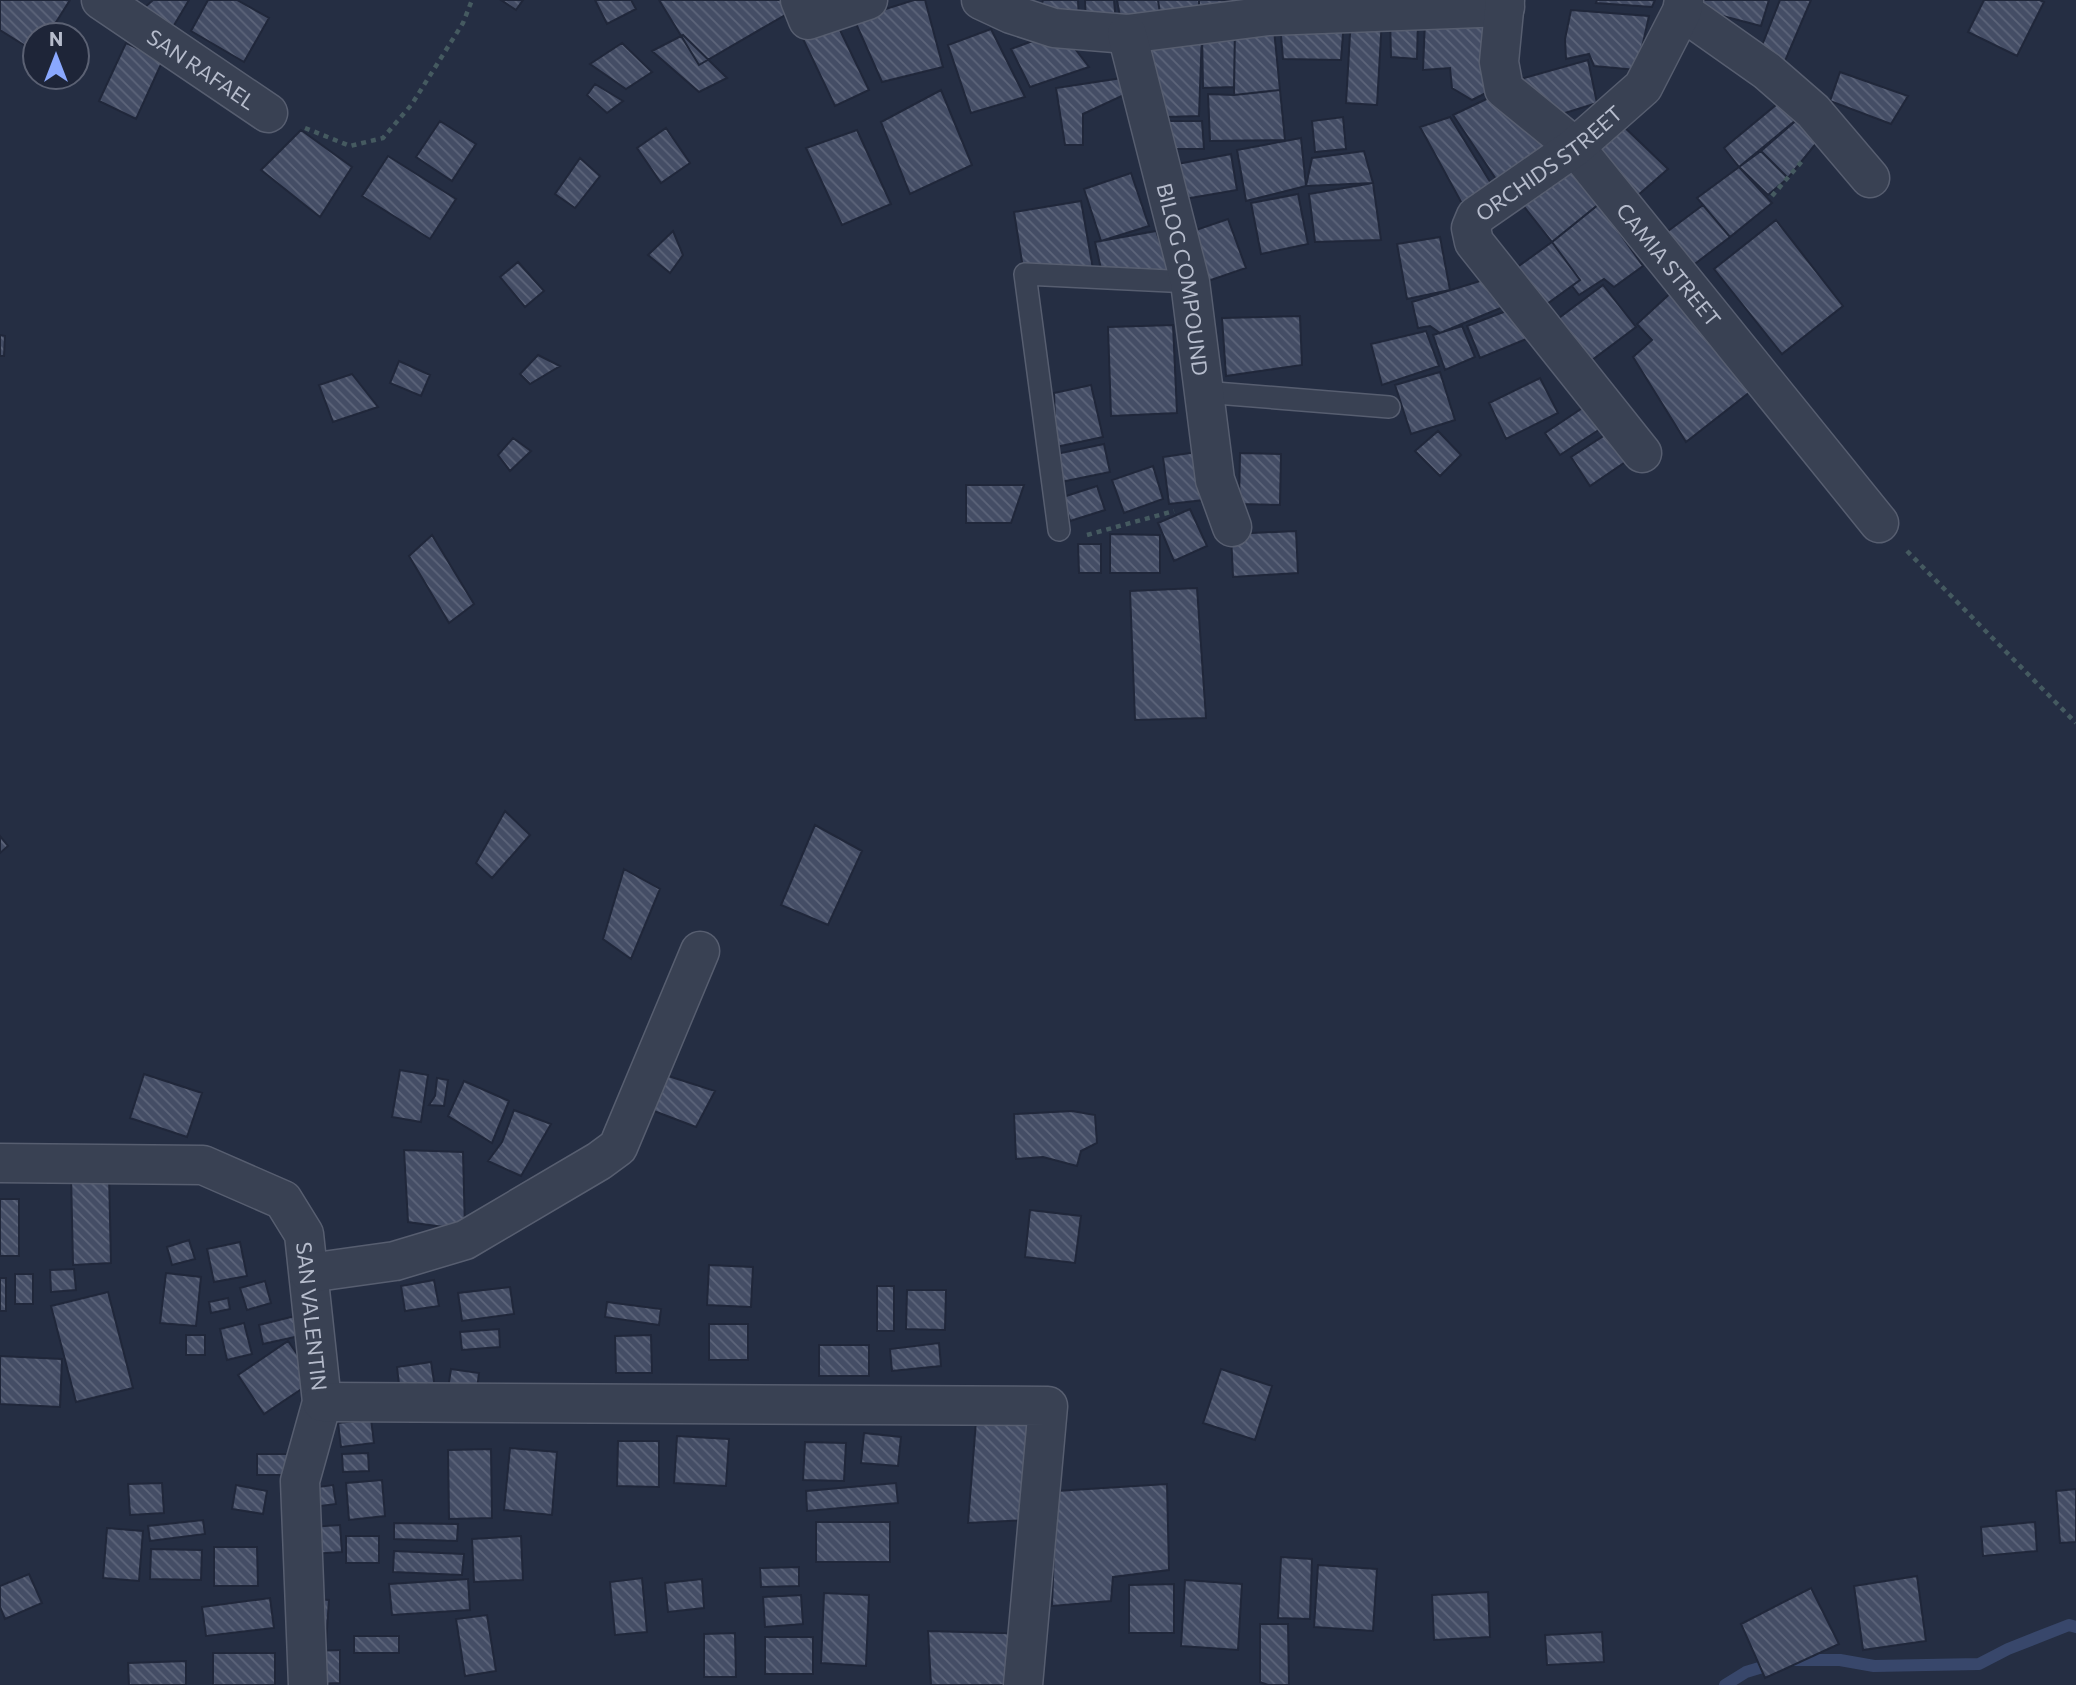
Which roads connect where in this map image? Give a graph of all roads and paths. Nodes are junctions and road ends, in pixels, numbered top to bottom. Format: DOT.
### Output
graph roads {
  1 [pos="101,0"];
  2 [pos="472,0"];
  3 [pos="800,0"];
  4 [pos="868,0"];
  5 [pos="981,0"];
  6 [pos="1505,4"];
  7 [pos="1683,6"];
  8 [pos="1128,34"];
  9 [pos="268,113"];
  10 [pos="1830,131"];
  11 [pos="1575,147"];
  12 [pos="1870,178"];
  13 [pos="1772,196"];
  14 [pos="1190,282"];
  15 [pos="1203,392"];
  16 [pos="1390,407"];
  17 [pos="1642,453"];
  18 [pos="1174,511"];
  19 [pos="1879,523"];
  20 [pos="1231,527"];
  21 [pos="1059,530"];
  22 [pos="2076,723"];
  23 [pos="701,951"];
  24 [pos="0,1163"];
  25 [pos="309,1273"];
  26 [pos="322,1402"];
  27 [pos="308,1685"];
  28 [pos="1023,1685"];
  1 -- 9 [label="street, SAN RAFAEL"];
  2 -- 9 [label="path"];
  3 -- 4 [label="street"];
  5 -- 8 [label="street"];
  6 -- 8 [label="street"];
  6 -- 11 [label="street, CAMIA STREET"];
  7 -- 10 [label="street"];
  7 -- 11 [label="street, ORCHIDS STREET"];
  8 -- 14 [label="street, BILOG COMPOUND"];
  10 -- 12 [label="street"];
  10 -- 13 [label="path"];
  11 -- 17 [label="street, ORCHIDS STREET"];
  11 -- 19 [label="street, CAMIA STREET"];
  14 -- 15 [label="street, BILOG COMPOUND"];
  14 -- 21 [label="lane"];
  15 -- 16 [label="lane"];
  15 -- 20 [label="street, BILOG COMPOUND"];
  18 -- 21 [label="path"];
  19 -- 22 [label="path"];
  23 -- 25 [label="street"];
  24 -- 25 [label="street, SAN VALENTIN"];
  25 -- 26 [label="street, SAN VALENTIN"];
  26 -- 27 [label="street, SAN VALENTIN"];
  26 -- 28 [label="street"];
}
